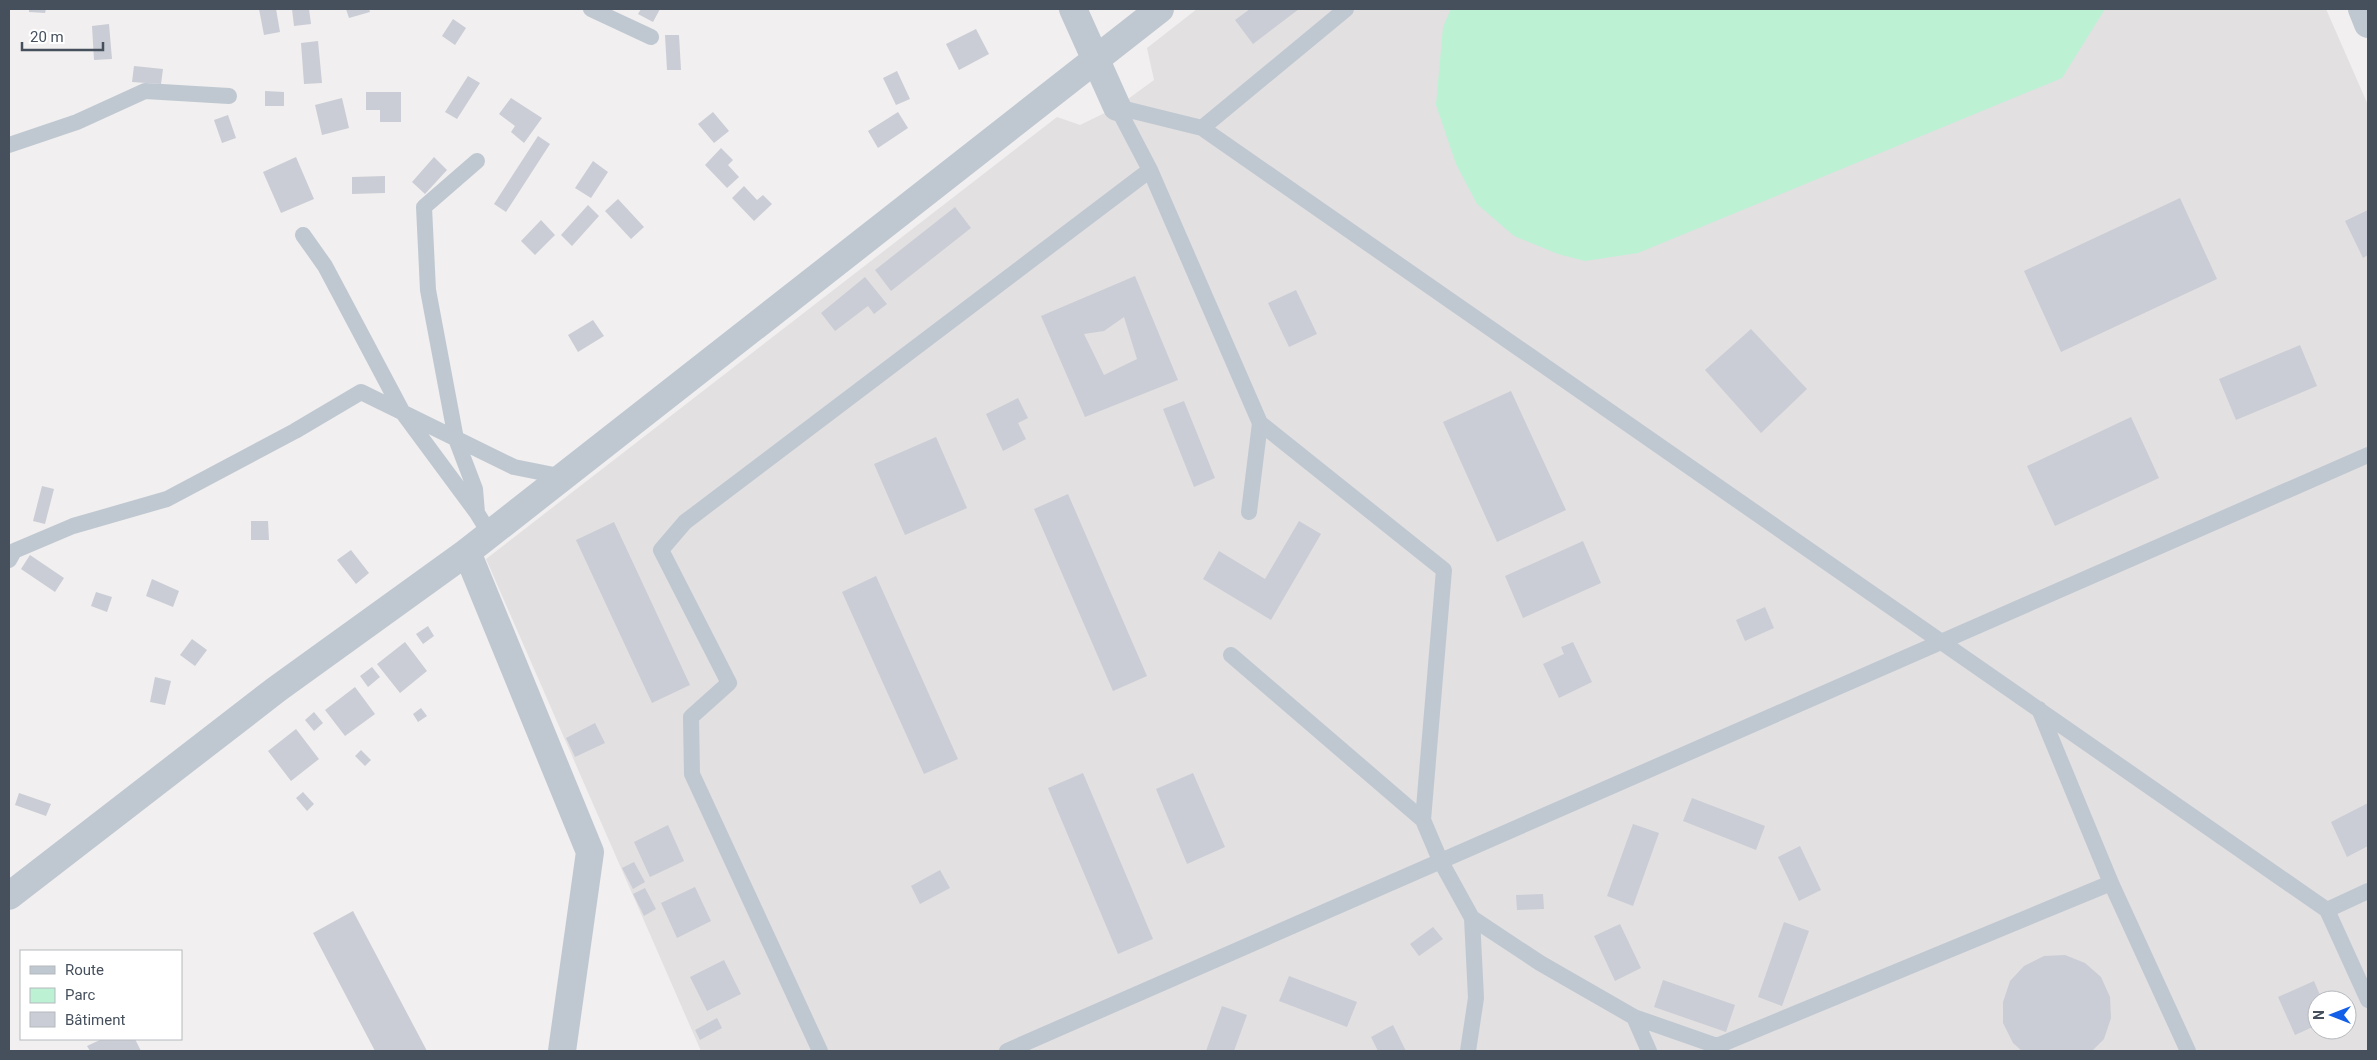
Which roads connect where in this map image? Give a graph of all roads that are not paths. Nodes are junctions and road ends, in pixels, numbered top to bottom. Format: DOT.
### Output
graph roads {
  1 [pos="591,9"];
  2 [pos="1073,9"];
  3 [pos="1160,9"];
  4 [pos="1346,9"];
  5 [pos="2362,9"];
  6 [pos="2368,24"];
  7 [pos="651,37"];
  8 [pos="1096,60"];
  9 [pos="229,96"];
  10 [pos="1117,107"];
  11 [pos="1202,128"];
  12 [pos="9,145"];
  13 [pos="477,160"];
  14 [pos="1150,170"];
  15 [pos="304,235"];
  16 [pos="403,413"];
  17 [pos="1260,423"];
  18 [pos="456,439"];
  19 [pos="2368,455"];
  20 [pos="564,477"];
  21 [pos="1249,512"];
  22 [pos="483,524"];
  23 [pos="467,552"];
  24 [pos="10,553"];
  25 [pos="1942,641"];
  26 [pos="1231,655"];
  27 [pos="2039,709"];
  28 [pos="1423,820"];
  29 [pos="1440,860"];
  30 [pos="2111,883"];
  31 [pos="2368,891"];
  32 [pos="9,896"];
  33 [pos="2327,910"];
  34 [pos="1472,918"];
  35 [pos="2368,1000"];
  36 [pos="1634,1017"];
  37 [pos="1716,1049"];
  38 [pos="562,1051"];
  39 [pos="820,1051"];
  40 [pos="1007,1051"];
  41 [pos="1468,1051"];
  42 [pos="1649,1051"];
  43 [pos="2188,1051"];
  1 -- 7 [label="lane"];
  2 -- 8 [label="street"];
  3 -- 8 [label="street"];
  4 -- 11 [label="lane"];
  5 -- 6 [label="street"];
  8 -- 10 [label="street"];
  8 -- 20 [label="street"];
  9 -- 12 [label="lane"];
  10 -- 11 [label="lane"];
  10 -- 14 [label="lane"];
  11 -- 25 [label="lane"];
  13 -- 18 [label="lane"];
  14 -- 17 [label="lane"];
  14 -- 39 [label="lane"];
  15 -- 16 [label="lane"];
  16 -- 18 [label="lane"];
  16 -- 22 [label="lane"];
  16 -- 24 [label="lane"];
  17 -- 21 [label="lane"];
  17 -- 28 [label="lane"];
  18 -- 20 [label="lane"];
  18 -- 22 [label="lane"];
  19 -- 25 [label="lane"];
  20 -- 22 [label="street"];
  22 -- 23 [label="street"];
  23 -- 32 [label="street"];
  23 -- 38 [label="street"];
  25 -- 27 [label="lane"];
  25 -- 29 [label="lane"];
  26 -- 28 [label="lane"];
  27 -- 30 [label="lane"];
  27 -- 33 [label="lane"];
  28 -- 29 [label="lane"];
  29 -- 34 [label="lane"];
  29 -- 40 [label="lane"];
  30 -- 37 [label="lane"];
  30 -- 43 [label="lane"];
  31 -- 33 [label="lane"];
  33 -- 35 [label="lane"];
  34 -- 36 [label="lane"];
  34 -- 41 [label="lane"];
  36 -- 37 [label="lane"];
  36 -- 42 [label="lane"];
}
